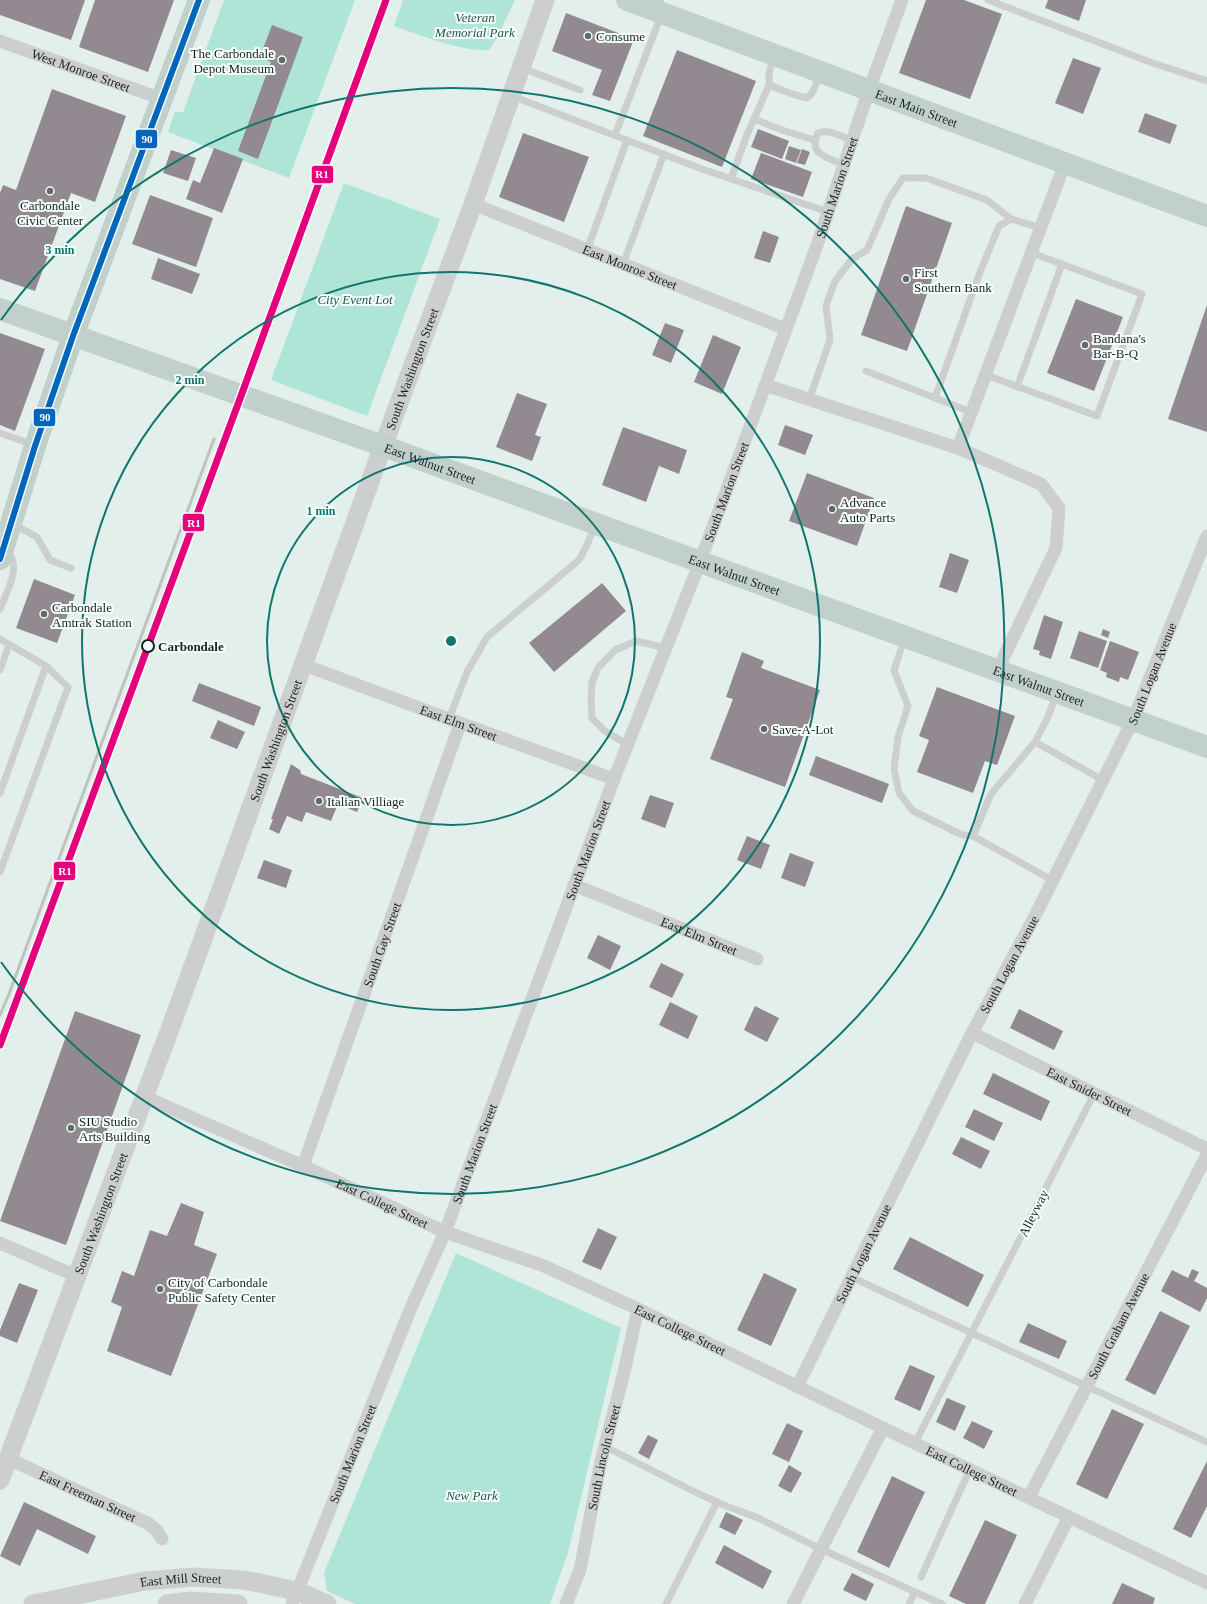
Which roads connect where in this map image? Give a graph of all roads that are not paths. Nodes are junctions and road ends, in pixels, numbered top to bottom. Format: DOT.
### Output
graph roads {
  1 [pos="199,0"];
  2 [pos="545,0"];
  3 [pos="626,0"];
  4 [pos="902,0"];
  5 [pos="988,0"];
  6 [pos="661,7"];
  7 [pos="0,41"];
  8 [pos="774,55"];
  9 [pos="521,68"];
  10 [pos="821,72"];
  11 [pos="1207,81"];
  12 [pos="769,85"];
  13 [pos="580,90"];
  14 [pos="869,90"];
  15 [pos="512,96"];
  16 [pos="162,99"];
  17 [pos="754,119"];
  18 [pos="615,135"];
  19 [pos="627,140"];
  20 [pos="814,140"];
  21 [pos="852,141"];
  22 [pos="664,154"];
  23 [pos="1065,163"];
  24 [pos="844,164"];
  25 [pos="731,179"];
  26 [pos="473,204"];
  27 [pos="828,212"];
  28 [pos="1207,216"];
  29 [pos="1011,218"];
  30 [pos="1041,228"];
  31 [pos="587,250"];
  32 [pos="1032,252"];
  33 [pos="623,264"];
  34 [pos="1062,264"];
  35 [pos="0,310"];
  36 [pos="786,329"];
  37 [pos="73,336"];
  38 [pos="866,371"];
  39 [pos="986,375"];
  40 [pos="765,385"];
  41 [pos="1017,387"];
  42 [pos="935,398"];
  43 [pos="809,400"];
  44 [pos="971,412"];
  45 [pos="0,433"];
  46 [pos="36,446"];
  47 [pos="383,446"];
  48 [pos="958,448"];
  49 [pos="12,523"];
  50 [pos="596,523"];
  51 [pos="1207,536"];
  52 [pos="2,550"];
  53 [pos="700,562"];
  54 [pos="71,568"];
  55 [pos="0,609"];
  56 [pos="905,638"];
  57 [pos="0,639"];
  58 [pos="9,645"];
  59 [pos="666,648"];
  60 [pos="304,665"];
  61 [pos="46,666"];
  62 [pos="0,670"];
  63 [pos="997,671"];
  64 [pos="1057,692"];
  65 [pos="1133,720"];
  66 [pos="454,722"];
  67 [pos="1035,742"];
  68 [pos="628,745"];
  69 [pos="1207,747"];
  70 [pos="614,779"];
  71 [pos="1103,780"];
  72 [pos="0,793"];
  73 [pos="973,836"];
  74 [pos="0,872"];
  75 [pos="1052,880"];
  76 [pos="574,885"];
  77 [pos="757,959"];
  78 [pos="972,1033"];
  79 [pos="1094,1094"];
  80 [pos="145,1097"];
  81 [pos="1207,1149"];
  82 [pos="1207,1155"];
  83 [pos="303,1166"];
  84 [pos="445,1232"];
  85 [pos="0,1243"];
  86 [pos="76,1276"];
  87 [pos="851,1277"];
  88 [pos="638,1309"];
  89 [pos="972,1333"];
  90 [pos="1087,1386"];
  91 [pos="797,1387"];
  92 [pos="883,1428"];
  93 [pos="1207,1442"];
  94 [pos="915,1443"];
  95 [pos="604,1446"];
  96 [pos="9,1459"];
  97 [pos="970,1469"];
  98 [pos="0,1480"];
  99 [pos="1029,1497"];
  100 [pos="717,1502"];
  101 [pos="1069,1517"];
  102 [pos="162,1539"];
  103 [pos="821,1549"];
  104 [pos="921,1577"];
  105 [pos="1207,1583"];
  106 [pos="915,1592"];
  107 [pos="294,1597"];
  108 [pos="33,1604"];
  109 [pos="167,1604"];
  110 [pos="238,1604"];
  111 [pos="327,1604"];
  112 [pos="566,1604"];
  113 [pos="666,1604"];
  114 [pos="793,1604"];
  115 [pos="909,1604"];
  116 [pos="942,1604"];
  117 [pos="1025,1604"];
  1 -- 16 [label="highway"];
  2 -- 9 [label="street, South Washington Street"];
  3 -- 6 [label="highway, East Main Street"];
  4 -- 14 [label="street, South Marion Street"];
  5 -- 11 [label="lane"];
  6 -- 8 [label="highway, East Main Street"];
  6 -- 18 [label="lane"];
  7 -- 16 [label="street, West Monroe Street"];
  8 -- 10 [label="highway, East Main Street"];
  8 -- 12 [label="lane"];
  9 -- 13 [label="lane"];
  9 -- 15 [label="street, South Washington Street"];
  10 -- 12 [label="lane"];
  10 -- 14 [label="highway, East Main Street"];
  12 -- 17 [label="lane"];
  14 -- 21 [label="street, South Marion Street"];
  14 -- 23 [label="highway, East Main Street"];
  15 -- 18 [label="lane"];
  15 -- 26 [label="street, South Washington Street"];
  16 -- 37 [label="highway"];
  17 -- 20 [label="lane"];
  17 -- 25 [label="lane"];
  18 -- 19 [label="lane"];
  19 -- 22 [label="lane"];
  19 -- 31 [label="lane"];
  20 -- 21 [label="lane"];
  20 -- 24 [label="lane"];
  21 -- 24 [label="street, South Marion Street"];
  22 -- 25 [label="lane"];
  22 -- 33 [label="lane"];
  23 -- 28 [label="highway, East Main Street"];
  23 -- 30 [label="street"];
  24 -- 27 [label="street, South Marion Street"];
  25 -- 27 [label="lane"];
  26 -- 31 [label="street, East Monroe Street"];
  26 -- 47 [label="street, South Washington Street"];
  27 -- 36 [label="street, South Marion Street"];
  29 -- 30 [label="lane"];
  29 -- 42 [label="lane"];
  29 -- 43 [label="lane"];
  30 -- 32 [label="street"];
  31 -- 33 [label="street, East Monroe Street"];
  32 -- 34 [label="lane"];
  32 -- 39 [label="street"];
  33 -- 36 [label="street, East Monroe Street"];
  34 -- 41 [label="lane"];
  34 -- 41 [label="lane"];
  35 -- 37 [label="highway, East Walnut Street"];
  36 -- 40 [label="street, South Marion Street"];
  37 -- 46 [label="highway"];
  37 -- 47 [label="highway, East Walnut Street"];
  38 -- 42 [label="lane"];
  39 -- 41 [label="lane"];
  39 -- 44 [label="street"];
  40 -- 43 [label="street"];
  40 -- 53 [label="street, South Marion Street"];
  42 -- 44 [label="lane"];
  43 -- 48 [label="street"];
  44 -- 48 [label="street"];
  45 -- 46 [label="lane"];
  46 -- 49 [label="highway"];
  47 -- 50 [label="highway, East Walnut Street"];
  47 -- 60 [label="street, South Washington Street"];
  48 -- 63 [label="street"];
  49 -- 52 [label="highway"];
  49 -- 54 [label="lane"];
  50 -- 53 [label="highway, East Walnut Street"];
  50 -- 66 [label="lane"];
  51 -- 65 [label="street, South Logan Avenue"];
  52 -- 55 [label="lane"];
  53 -- 56 [label="highway, East Walnut Street"];
  53 -- 59 [label="street, South Marion Street"];
  56 -- 63 [label="highway, East Walnut Street"];
  56 -- 73 [label="lane"];
  57 -- 58 [label="lane"];
  58 -- 61 [label="lane"];
  58 -- 62 [label="lane"];
  59 -- 68 [label="street, South Marion Street"];
  59 -- 68 [label="lane"];
  60 -- 66 [label="street, East Elm Street"];
  60 -- 80 [label="street, South Washington Street"];
  61 -- 72 [label="lane"];
  61 -- 74 [label="lane"];
  63 -- 64 [label="highway, East Walnut Street"];
  64 -- 65 [label="highway, East Walnut Street"];
  64 -- 67 [label="lane"];
  65 -- 69 [label="highway, East Walnut Street"];
  65 -- 71 [label="street, South Logan Avenue"];
  66 -- 70 [label="street, East Elm Street"];
  66 -- 83 [label="street, South Gay Street"];
  67 -- 71 [label="lane"];
  67 -- 73 [label="lane"];
  68 -- 70 [label="street, South Marion Street"];
  70 -- 76 [label="street, South Marion Street"];
  71 -- 75 [label="street, South Logan Avenue"];
  73 -- 75 [label="lane"];
  75 -- 78 [label="street, South Logan Avenue"];
  76 -- 77 [label="street, East Elm Street"];
  76 -- 84 [label="street, South Marion Street"];
  78 -- 79 [label="street, East Snider Street"];
  78 -- 87 [label="street, South Logan Avenue"];
  79 -- 81 [label="street, East Snider Street"];
  79 -- 89 [label="lane, Alleyway"];
  80 -- 83 [label="street, East College Street"];
  80 -- 86 [label="street, South Washington Street"];
  82 -- 90 [label="street, South Graham Avenue"];
  83 -- 84 [label="street, East College Street"];
  84 -- 88 [label="street, East College Street"];
  84 -- 107 [label="street, South Marion Street"];
  85 -- 86 [label="street"];
  86 -- 96 [label="street, South Washington Street"];
  87 -- 89 [label="lane"];
  87 -- 91 [label="street, South Logan Avenue"];
  88 -- 91 [label="street, East College Street"];
  88 -- 95 [label="street, South Lincoln Street"];
  89 -- 90 [label="lane"];
  89 -- 94 [label="lane, Alleyway"];
  90 -- 93 [label="lane"];
  90 -- 99 [label="street, South Graham Avenue"];
  91 -- 92 [label="street, East College Street"];
  92 -- 94 [label="street, East College Street"];
  92 -- 103 [label="street"];
  94 -- 97 [label="street, East College Street"];
  95 -- 100 [label="lane"];
  95 -- 112 [label="street, South Lincoln Street"];
  96 -- 98 [label="street, South Washington Street"];
  96 -- 102 [label="street, East Freeman Street"];
  97 -- 99 [label="street, East College Street"];
  97 -- 104 [label="lane"];
  99 -- 101 [label="street, East College Street"];
  100 -- 103 [label="lane"];
  100 -- 113 [label="lane"];
  101 -- 105 [label="street, East College Street"];
  101 -- 117 [label="street"];
  103 -- 106 [label="lane"];
  103 -- 114 [label="street"];
  106 -- 115 [label="lane"];
  106 -- 116 [label="lane"];
  107 -- 108 [label="street, East Mill Street"];
  107 -- 111 [label="street, East Mill Street"];
  109 -- 110 [label="street, East Mill Street"];
}
